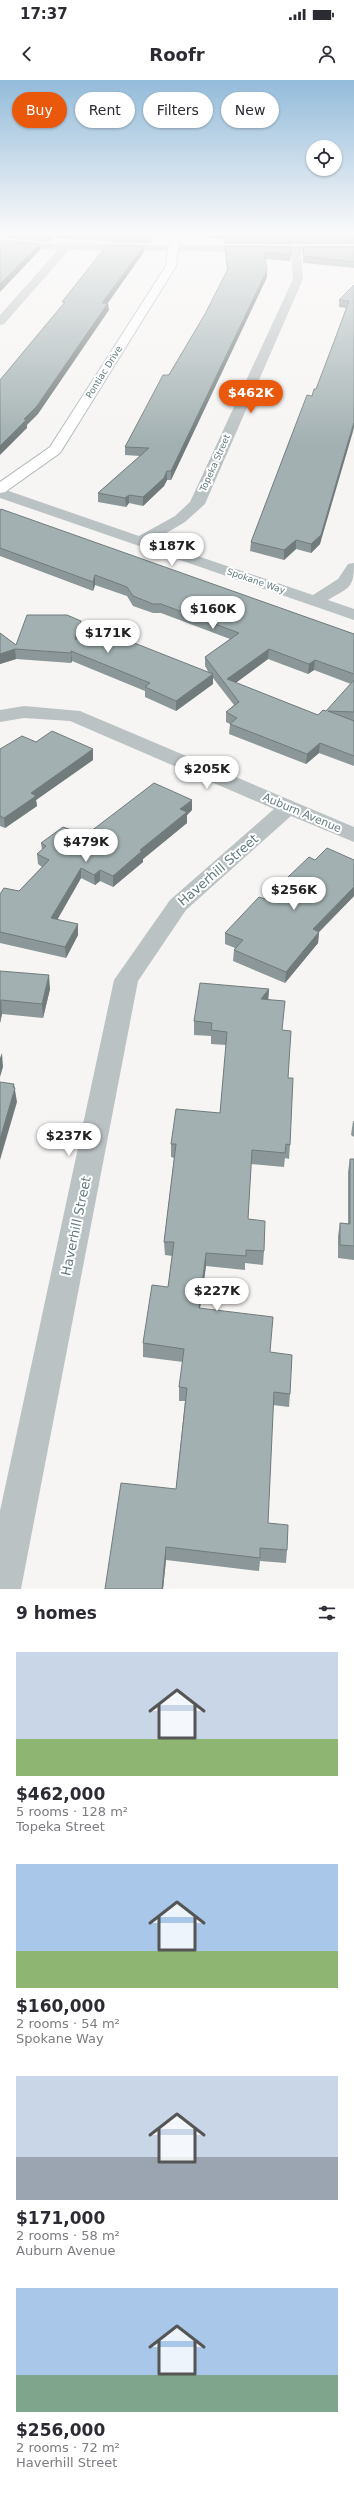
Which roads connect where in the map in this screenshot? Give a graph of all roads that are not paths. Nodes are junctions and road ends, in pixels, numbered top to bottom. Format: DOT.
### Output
graph roads {
  1 [pos="17,302"];
  2 [pos="148,302"];
  3 [pos="287,302"];
  4 [pos="0,322"];
  5 [pos="0,489"];
  6 [pos="0,493"];
  7 [pos="141,541"];
  8 [pos="354,568"];
  9 [pos="314,601"];
  10 [pos="354,615"];
  11 [pos="0,716"];
  12 [pos="289,807"];
  13 [pos="354,835"];
  14 [pos="2,1589"];
  1 -- 4 [label="street"];
  2 -- 5 [label="main road, Pontiac Drive"];
  3 -- 7 [label="street, Topeka Street"];
  6 -- 7 [label="street, Spokane Way"];
  7 -- 9 [label="street, Spokane Way"];
  8 -- 9 [label="street"];
  9 -- 10 [label="street, Spokane Way"];
  11 -- 12 [label="street, Auburn Avenue"];
  12 -- 13 [label="street, Auburn Avenue"];
  12 -- 14 [label="street, Haverhill Street"];
}
